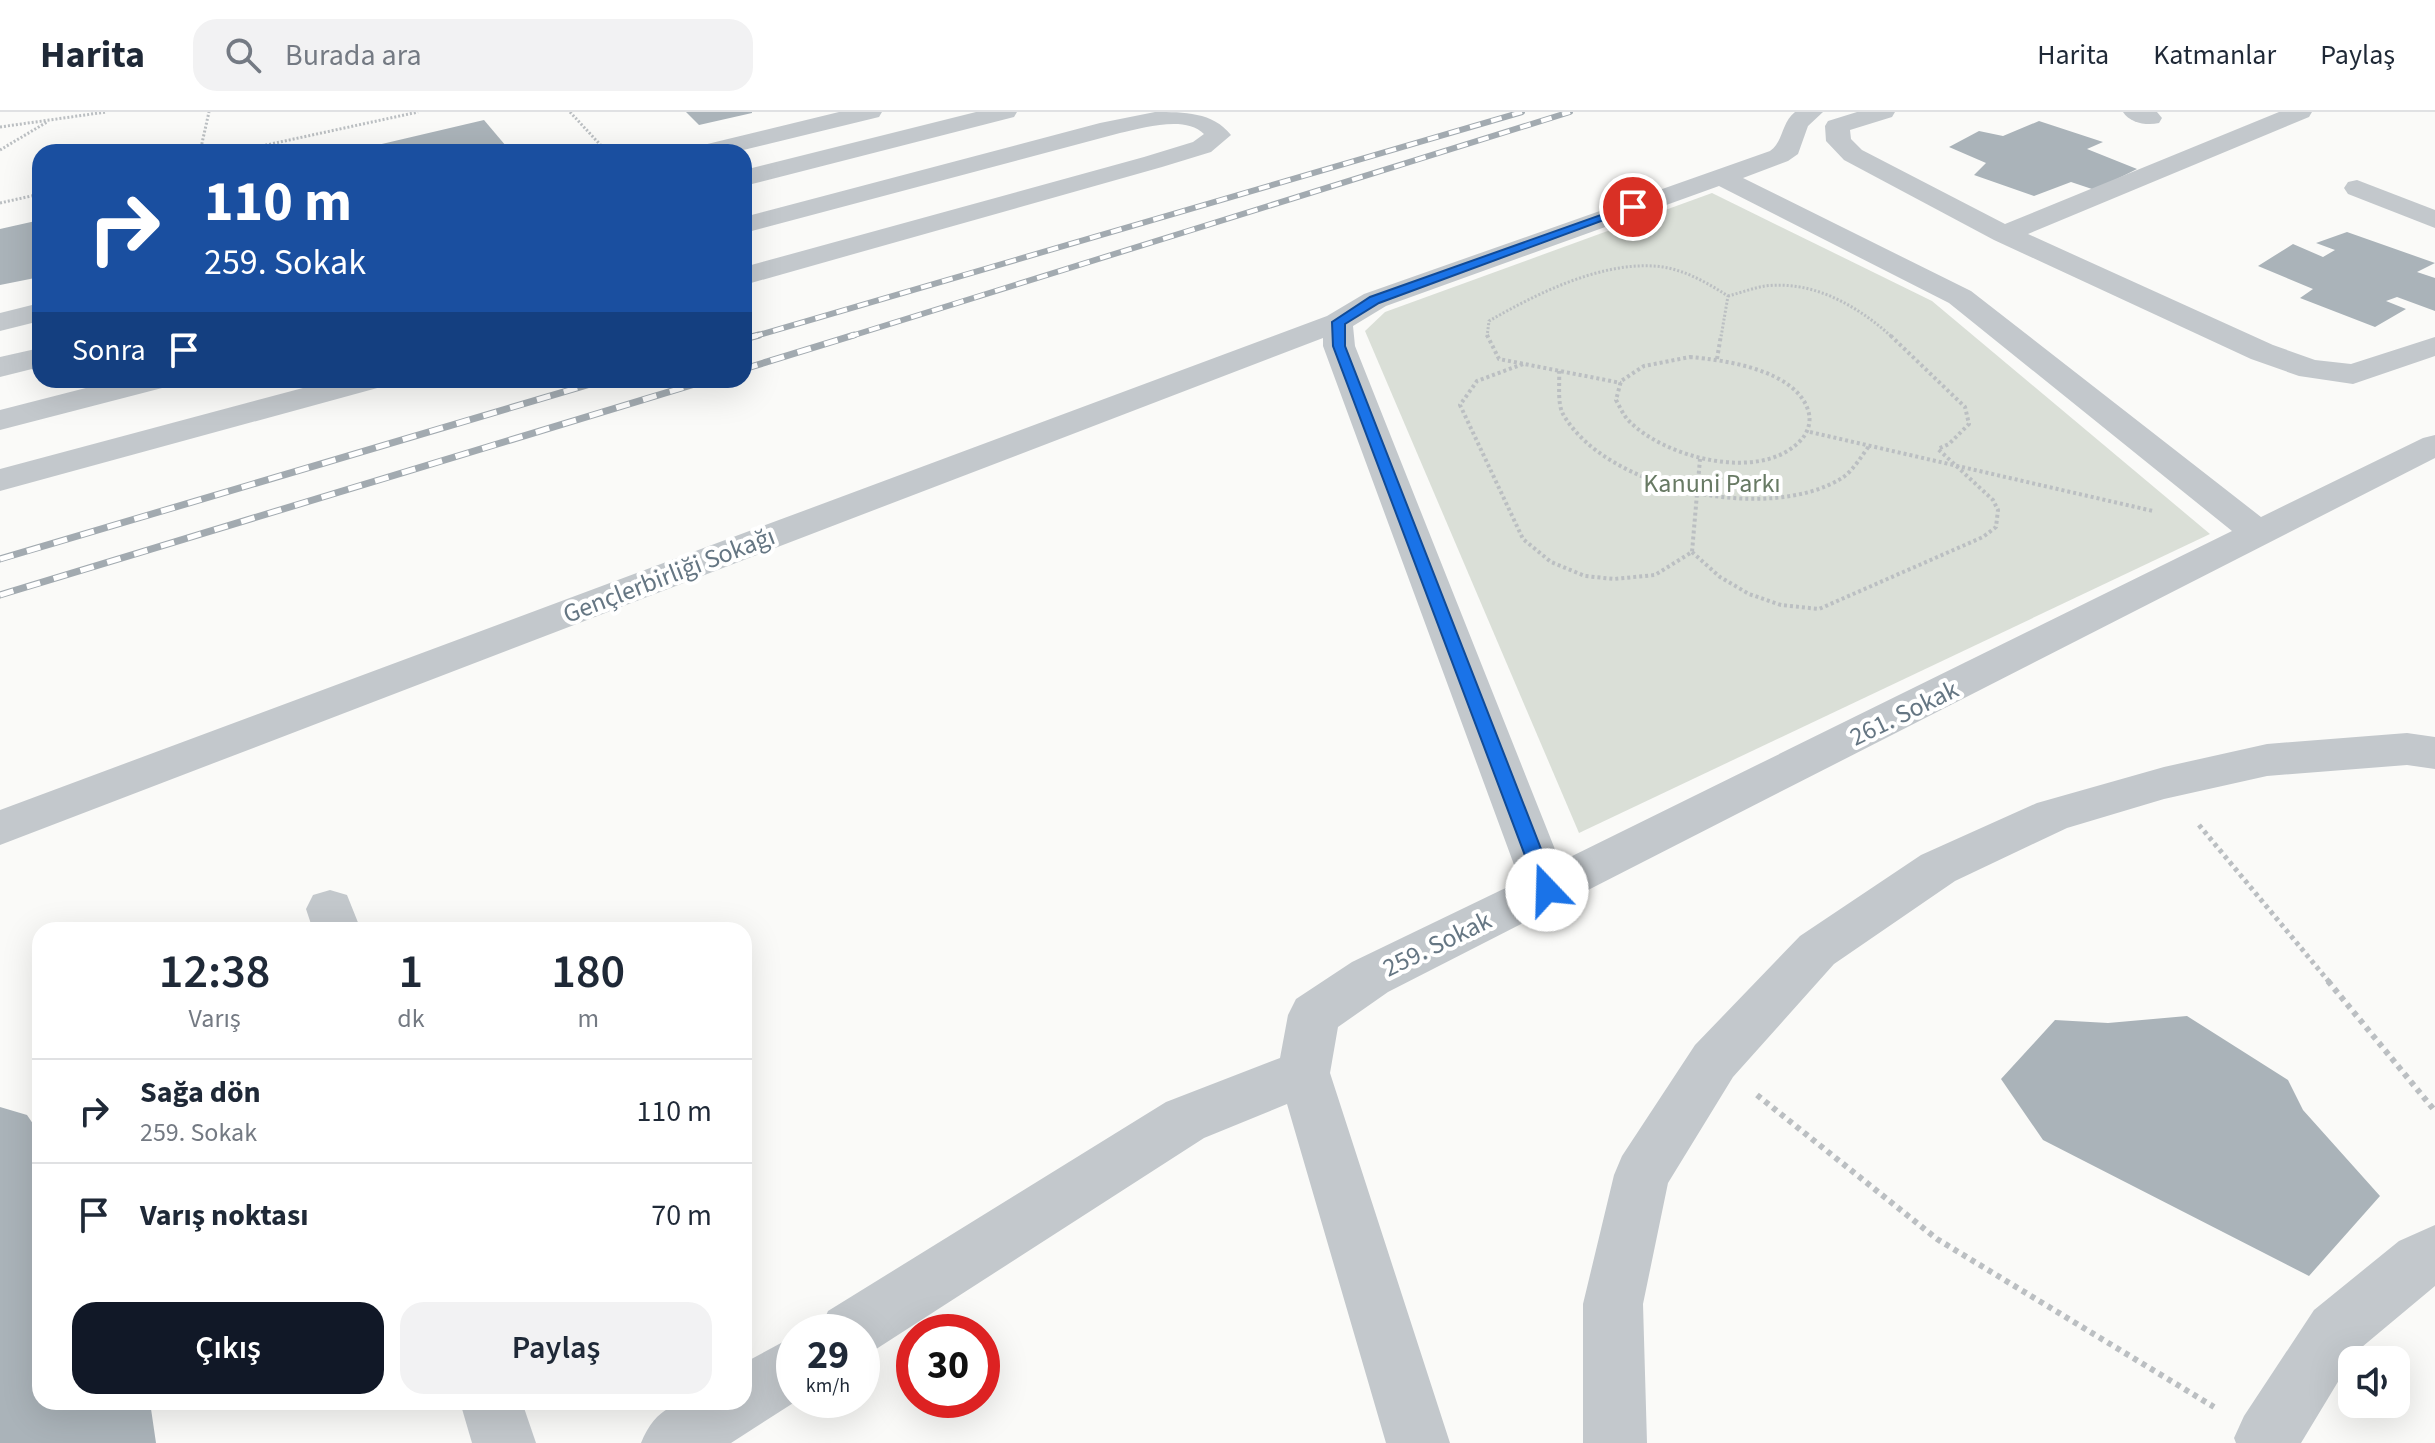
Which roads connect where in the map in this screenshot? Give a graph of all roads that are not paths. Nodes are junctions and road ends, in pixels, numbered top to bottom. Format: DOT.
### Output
graph roads {
  1 [pos="870,112"];
  2 [pos="1005,112"];
  3 [pos="1088,112"];
  4 [pos="1811,112"];
  5 [pos="1883,112"];
  6 [pos="2300,112"];
  7 [pos="1109,128"];
  8 [pos="737,144"];
  9 [pos="752,176"];
  10 [pos="1719,176"];
  11 [pos="2357,188"];
  12 [pos="2435,220"];
  13 [pos="752,223"];
  14 [pos="2004,234"];
  15 [pos="752,274"];
  16 [pos="32,314"];
  17 [pos="0,322"];
  18 [pos="1338,322"];
  19 [pos="2435,346"];
  20 [pos="32,359"];
  21 [pos="0,367"];
  22 [pos="124,388"];
  23 [pos="340,388"];
  24 [pos="0,420"];
  25 [pos="2435,445"];
  26 [pos="0,480"];
  27 [pos="2260,535"];
  28 [pos="2435,753"];
  29 [pos="0,828"];
  30 [pos="1547,890"];
  31 [pos="1304,1073"];
  32 [pos="2435,1253"];
  33 [pos="878,1314"];
  34 [pos="776,1378"];
  35 [pos="752,1393"];
  36 [pos="494,1410"];
  37 [pos="725,1410"];
  38 [pos="2268,1441"];
  39 [pos="504,1443"];
  40 [pos="673,1443"];
  41 [pos="1418,1443"];
  42 [pos="1615,1443"];
  1 -- 8 [label="street"];
  2 -- 9 [label="street"];
  3 -- 7 [label="street"];
  4 -- 10 [label="street"];
  5 -- 14 [label="street"];
  6 -- 14 [label="street"];
  7 -- 13 [label="street"];
  7 -- 15 [label="street"];
  10 -- 18 [label="street"];
  10 -- 27 [label="street"];
  11 -- 12 [label="street"];
  14 -- 19 [label="street"];
  16 -- 17 [label="street"];
  18 -- 29 [label="street, Gençlerbirliği Sokağı"];
  18 -- 30 [label="street"];
  20 -- 21 [label="street"];
  22 -- 24 [label="street"];
  23 -- 26 [label="street"];
  25 -- 27 [label="street, 261. Sokak"];
  27 -- 30 [label="street, 261. Sokak"];
  28 -- 42 [label="street"];
  30 -- 31 [label="street, 259. Sokak"];
  31 -- 33 [label="street"];
  31 -- 41 [label="street, 259. Sokak"];
  32 -- 38 [label="street"];
  34 -- 35 [label="street"];
  36 -- 39 [label="street"];
  37 -- 40 [label="street"];
}
